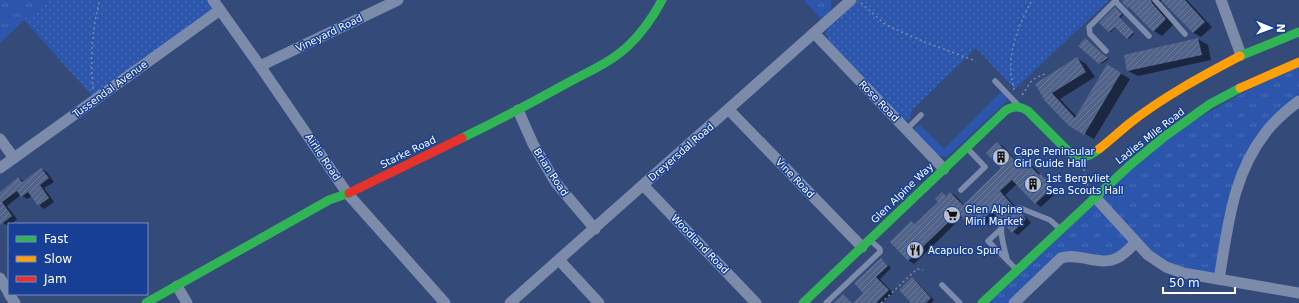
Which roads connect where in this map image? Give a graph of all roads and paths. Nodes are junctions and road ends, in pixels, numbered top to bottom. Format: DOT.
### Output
graph roads {
  1 [pos="100,0"];
  2 [pos="213,0"];
  3 [pos="398,0"];
  4 [pos="662,0"];
  5 [pos="858,0"];
  6 [pos="1032,0"];
  7 [pos="1115,0"];
  8 [pos="1155,0"];
  9 [pos="1221,0"];
  10 [pos="843,2"];
  11 [pos="220,10"];
  12 [pos="1299,32"];
  13 [pos="814,34"];
  14 [pos="1185,34"];
  15 [pos="1149,36"];
  16 [pos="1106,51"];
  17 [pos="1241,55"];
  18 [pos="976,61"];
  19 [pos="1299,62"];
  20 [pos="260,66"];
  21 [pos="1045,74"];
  22 [pos="995,81"];
  23 [pos="95,99"];
  24 [pos="1299,101"];
  25 [pos="1018,104"];
  26 [pos="518,110"];
  27 [pos="729,110"];
  28 [pos="921,115"];
  29 [pos="906,130"];
  30 [pos="0,138"];
  31 [pos="967,147"];
  32 [pos="14,158"];
  33 [pos="1081,158"];
  34 [pos="0,168"];
  35 [pos="944,169"];
  36 [pos="643,185"];
  37 [pos="1088,187"];
  38 [pos="961,190"];
  39 [pos="347,193"];
  40 [pos="1095,197"];
  41 [pos="1016,209"];
  42 [pos="1002,222"];
  43 [pos="595,229"];
  44 [pos="1060,229"];
  45 [pos="1000,230"];
  46 [pos="1136,242"];
  47 [pos="866,243"];
  48 [pos="1007,259"];
  49 [pos="559,260"];
  50 [pos="1017,269"];
  51 [pos="923,270"];
  52 [pos="0,278"];
  53 [pos="1219,279"];
  54 [pos="942,285"];
  55 [pos="177,286"];
  56 [pos="8,292"];
  57 [pos="1299,293"];
  58 [pos="146,303"];
  59 [pos="187,303"];
  60 [pos="445,303"];
  61 [pos="510,303"];
  62 [pos="599,303"];
  63 [pos="756,303"];
  64 [pos="803,303"];
  65 [pos="826,303"];
  66 [pos="881,303"];
  67 [pos="960,303"];
  68 [pos="982,303"];
  69 [pos="1014,303"];
  1 -- 23 [label="path"];
  2 -- 11 [label="street, Airlie Road"];
  3 -- 20 [label="street, Vineyard Road"];
  4 -- 26 [label="street, Starke Road"];
  5 -- 18 [label="path"];
  6 -- 25 [label="path"];
  7 -- 15 [label="lane"];
  7 -- 16 [label="lane"];
  8 -- 14 [label="lane"];
  9 -- 17 [label="street"];
  10 -- 13 [label="street, Dreyersdal Road"];
  11 -- 20 [label="street, Airlie Road"];
  11 -- 23 [label="street, Tussendal Avenue"];
  12 -- 17 [label="street"];
  13 -- 27 [label="street, Dreyersdal Road"];
  13 -- 29 [label="street, Rose Road"];
  17 -- 33 [label="street"];
  19 -- 40 [label="street, Ladies Mile Road"];
  20 -- 39 [label="street, Airlie Road"];
  21 -- 25 [label="path"];
  22 -- 25 [label="lane"];
  23 -- 32 [label="street, Tussendal Avenue"];
  24 -- 53 [label="street"];
  25 -- 31 [label="street, Glen Alpine Way"];
  25 -- 33 [label="street"];
  26 -- 39 [label="street, Starke Road"];
  26 -- 43 [label="street, Brian Road"];
  27 -- 36 [label="street, Dreyersdal Road"];
  27 -- 47 [label="street, Vine Road"];
  28 -- 29 [label="lane"];
  29 -- 35 [label="street, Rose Road"];
  30 -- 32 [label="street"];
  31 -- 35 [label="street, Glen Alpine Way"];
  31 -- 38 [label="lane"];
  32 -- 34 [label="street, Tussendal Avenue"];
  33 -- 37 [label="path"];
  35 -- 47 [label="street, Glen Alpine Way"];
  36 -- 43 [label="street, Dreyersdal Road"];
  36 -- 63 [label="street, Woodland Road"];
  39 -- 55 [label="street, Starke Road"];
  39 -- 60 [label="street, Airlie Road"];
  40 -- 44 [label="street, Ladies Mile Road"];
  40 -- 46 [label="street"];
  41 -- 44 [label="lane"];
  42 -- 45 [label="lane"];
  43 -- 49 [label="street, Dreyersdal Road"];
  44 -- 50 [label="street, Ladies Mile Road"];
  45 -- 48 [label="lane"];
  45 -- 48 [label="lane"];
  46 -- 53 [label="street"];
  46 -- 69 [label="street"];
  47 -- 64 [label="street, Glen Alpine Way"];
  47 -- 65 [label="lane"];
  48 -- 50 [label="lane"];
  49 -- 61 [label="street, Dreyersdal Road"];
  49 -- 62 [label="street"];
  50 -- 68 [label="street, Ladies Mile Road"];
  51 -- 66 [label="path"];
  52 -- 56 [label="street"];
  53 -- 57 [label="street"];
  54 -- 67 [label="lane"];
  55 -- 58 [label="street, Starke Road"];
  55 -- 59 [label="street"];
}
